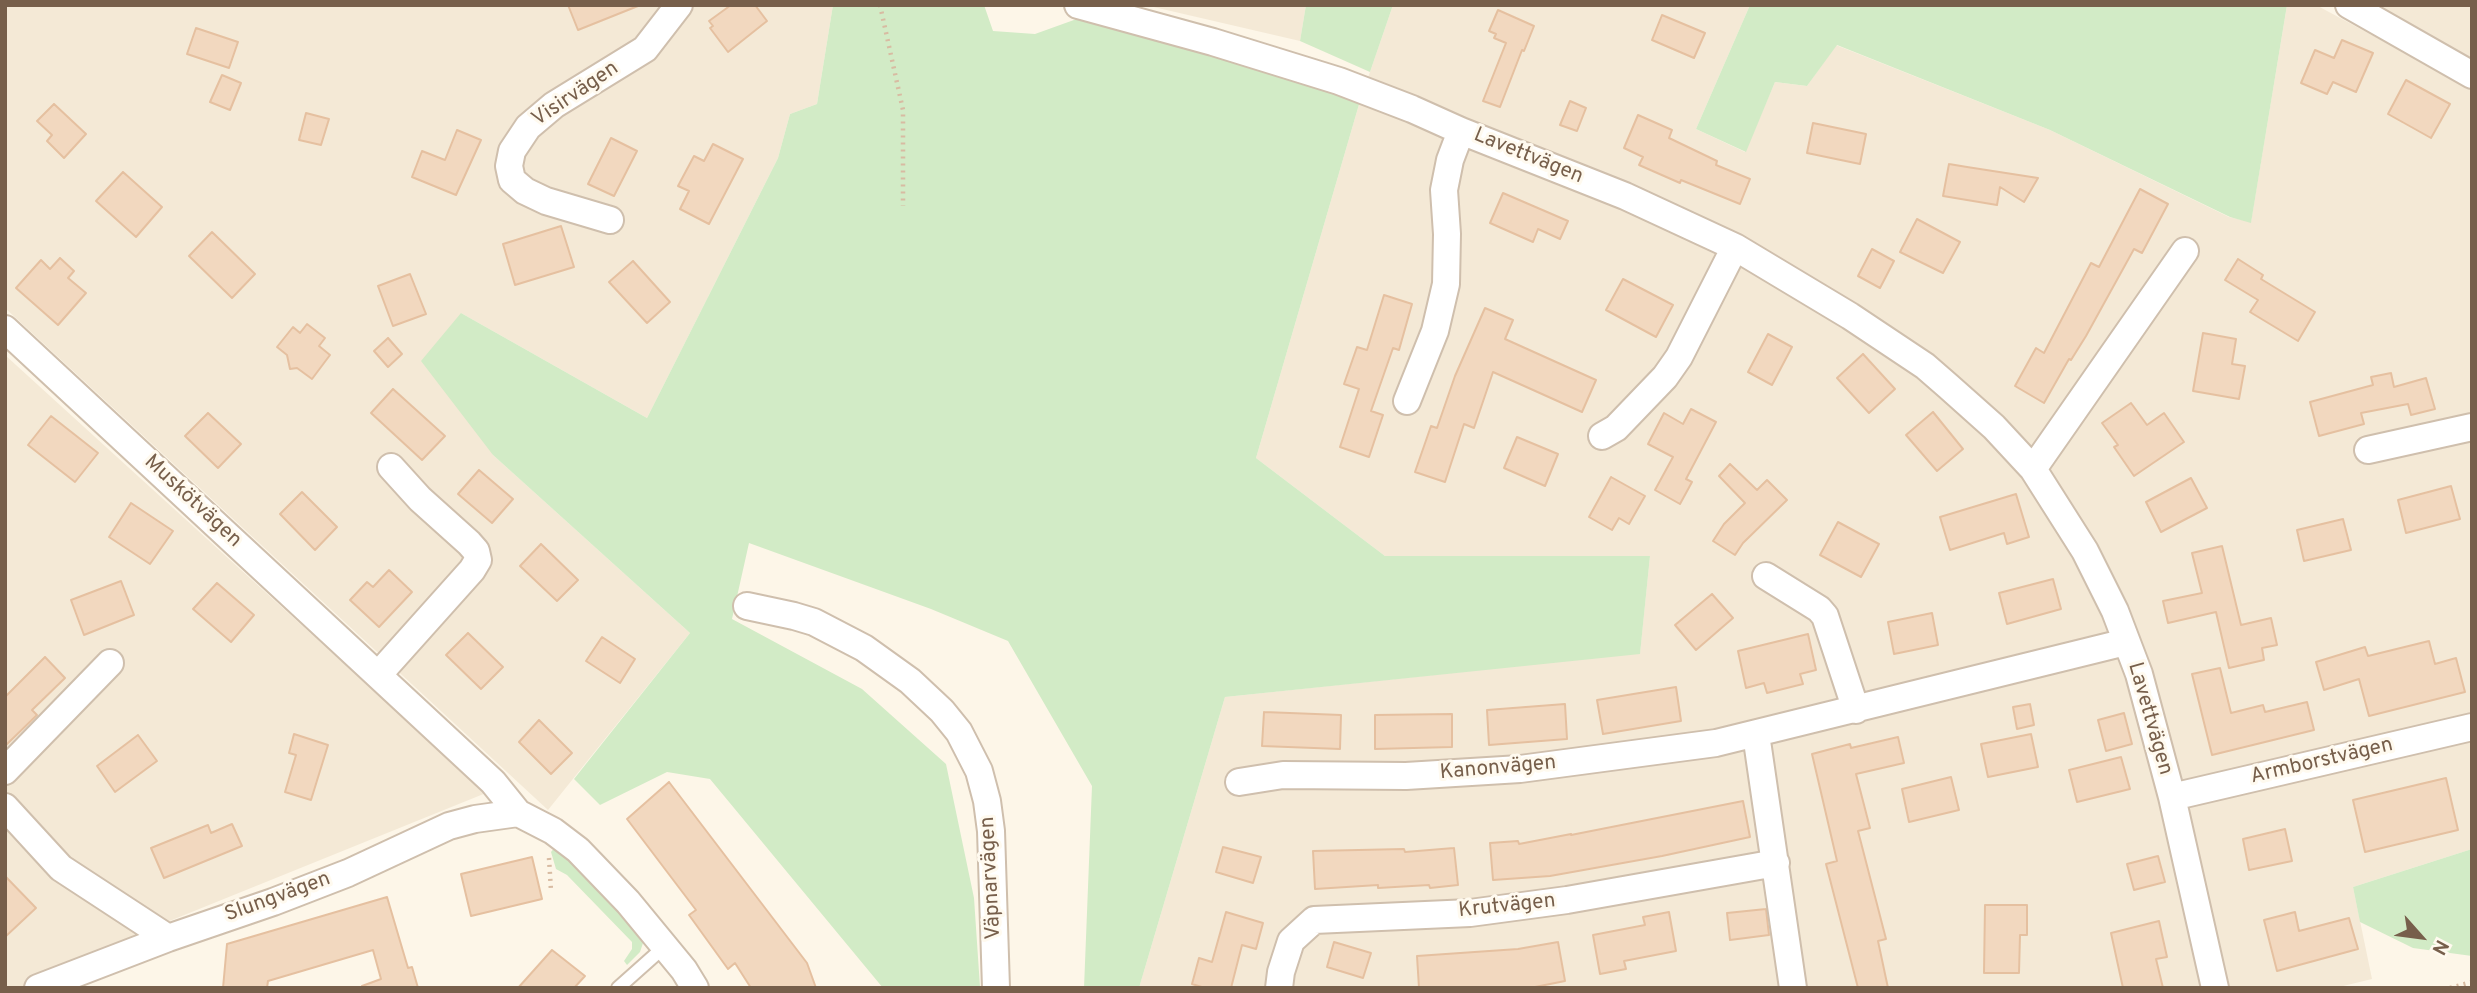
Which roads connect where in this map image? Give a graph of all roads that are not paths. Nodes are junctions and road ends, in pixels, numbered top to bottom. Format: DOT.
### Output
graph roads {
  1 [pos="679,5"];
  2 [pos="1078,5"];
  3 [pos="2349,5"];
  4 [pos="2472,75"];
  5 [pos="1461,131"];
  6 [pos="610,220"];
  7 [pos="1735,247"];
  8 [pos="2185,251"];
  9 [pos="5,329"];
  10 [pos="1407,401"];
  11 [pos="2472,427"];
  12 [pos="1602,436"];
  13 [pos="2368,450"];
  14 [pos="391,467"];
  15 [pos="2033,469"];
  16 [pos="1766,576"];
  17 [pos="747,606"];
  18 [pos="2126,642"];
  19 [pos="110,663"];
  20 [pos="378,676"];
  21 [pos="1856,710"];
  22 [pos="2472,727"];
  23 [pos="1756,734"];
  24 [pos="5,771"];
  25 [pos="1239,782"];
  26 [pos="2172,797"];
  27 [pos="5,807"];
  28 [pos="518,813"];
  29 [pos="1776,863"];
  30 [pos="168,937"];
  31 [pos="664,947"];
  32 [pos="38,988"];
  33 [pos="618,988"];
  34 [pos="695,988"];
  35 [pos="996,988"];
  36 [pos="1279,988"];
  37 [pos="1793,988"];
  38 [pos="2215,988"];
  1 -- 6 [label="street, Visirvägen"];
  2 -- 5 [label="street"];
  3 -- 4 [label="street"];
  5 -- 7 [label="street, Lavettvägen"];
  5 -- 10 [label="street, Lavettvägen"];
  7 -- 12 [label="street"];
  7 -- 15 [label="street, Lavettvägen"];
  8 -- 15 [label="street"];
  9 -- 20 [label="street, Muskötvägen"];
  11 -- 13 [label="street"];
  14 -- 20 [label="street"];
  15 -- 18 [label="street, Lavettvägen"];
  16 -- 21 [label="street"];
  17 -- 35 [label="street, Väpnarvägen"];
  18 -- 21 [label="street, Kanonvägen"];
  18 -- 26 [label="street, Lavettvägen"];
  19 -- 24 [label="street"];
  20 -- 28 [label="street, Muskötvägen"];
  21 -- 23 [label="street, Kanonvägen"];
  22 -- 26 [label="street, Armborstvägen"];
  23 -- 25 [label="street, Kanonvägen"];
  23 -- 29 [label="street"];
  26 -- 38 [label="street, Lavettvägen"];
  27 -- 30 [label="street"];
  28 -- 30 [label="street, Slungvägen"];
  28 -- 31 [label="street, Muskötvägen"];
  29 -- 36 [label="street, Krutvägen"];
  29 -- 37 [label="street"];
  30 -- 32 [label="street, Slungvägen"];
  31 -- 33 [label="lane"];
  31 -- 34 [label="street, Muskötvägen"];
}
